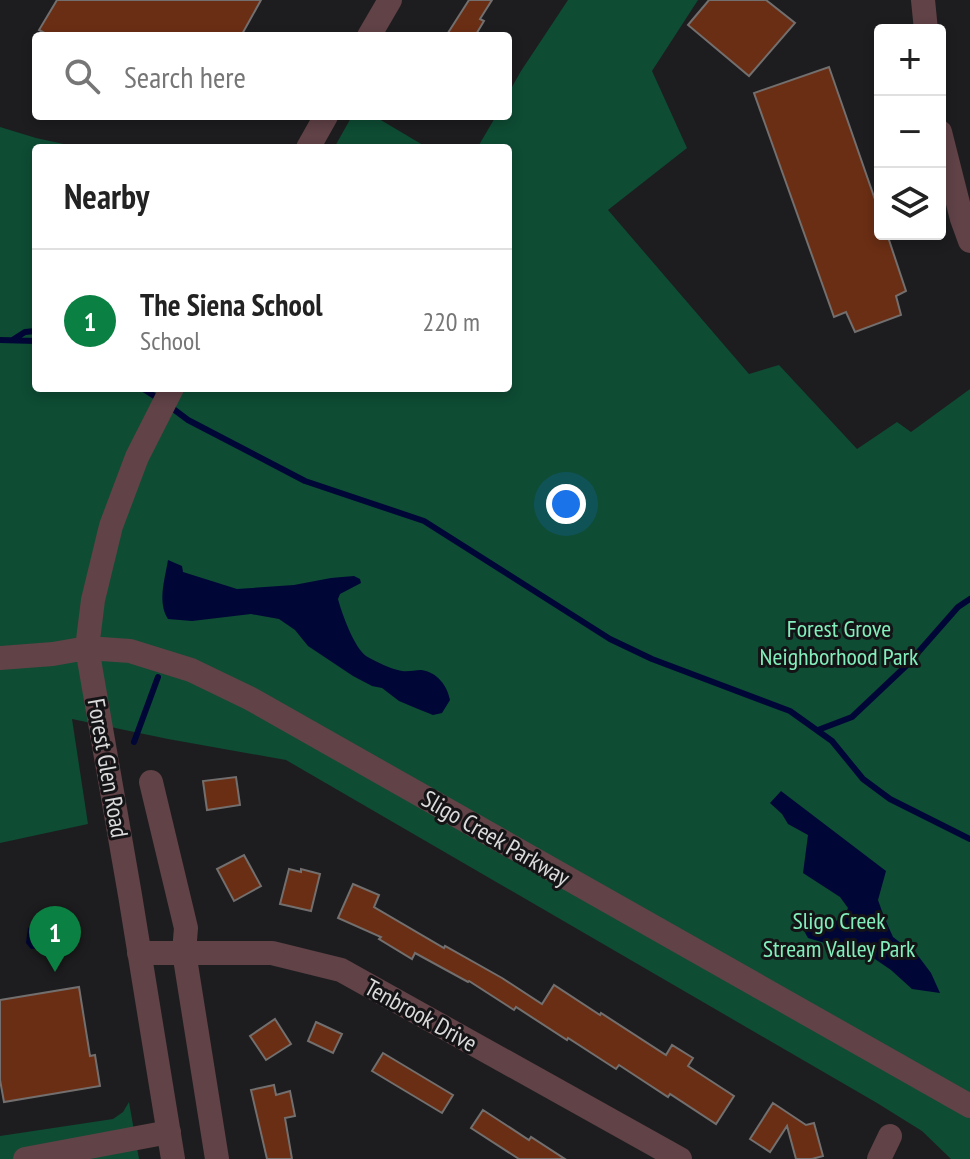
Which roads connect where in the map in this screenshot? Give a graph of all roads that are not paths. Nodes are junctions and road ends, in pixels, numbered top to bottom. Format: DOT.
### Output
graph roads {
  1 [pos="390,0"];
  2 [pos="923,0"];
  3 [pos="925,24"];
  4 [pos="371,32"];
  5 [pos="324,120"];
  6 [pos="310,144"];
  7 [pos="946,156"];
  8 [pos="970,241"];
  9 [pos="170,392"];
  10 [pos="87,648"];
  11 [pos="0,658"];
  12 [pos="151,782"];
  13 [pos="184,952"];
  14 [pos="139,953"];
  15 [pos="970,1106"];
  16 [pos="169,1132"];
  17 [pos="890,1136"];
  18 [pos="25,1159"];
  19 [pos="173,1159"];
  20 [pos="217,1159"];
  21 [pos="680,1159"];
  22 [pos="879,1159"];
  1 -- 4 [label="street"];
  2 -- 3 [label="street"];
  5 -- 6 [label="street"];
  7 -- 8 [label="street"];
  9 -- 10 [label="street, Forest Glen Road"];
  10 -- 11 [label="street, Sligo Creek Parkway"];
  10 -- 14 [label="street, Forest Glen Road"];
  10 -- 15 [label="street, Sligo Creek Parkway"];
  12 -- 13 [label="street, Forest Glen Road"];
  13 -- 14 [label="street, Tenbrook Drive"];
  13 -- 20 [label="street, Forest Glen Road"];
  13 -- 21 [label="street, Tenbrook Drive"];
  14 -- 16 [label="street, Forest Glen Road"];
  16 -- 18 [label="street"];
  16 -- 19 [label="street, Forest Glen Road"];
  17 -- 22 [label="street"];
}
